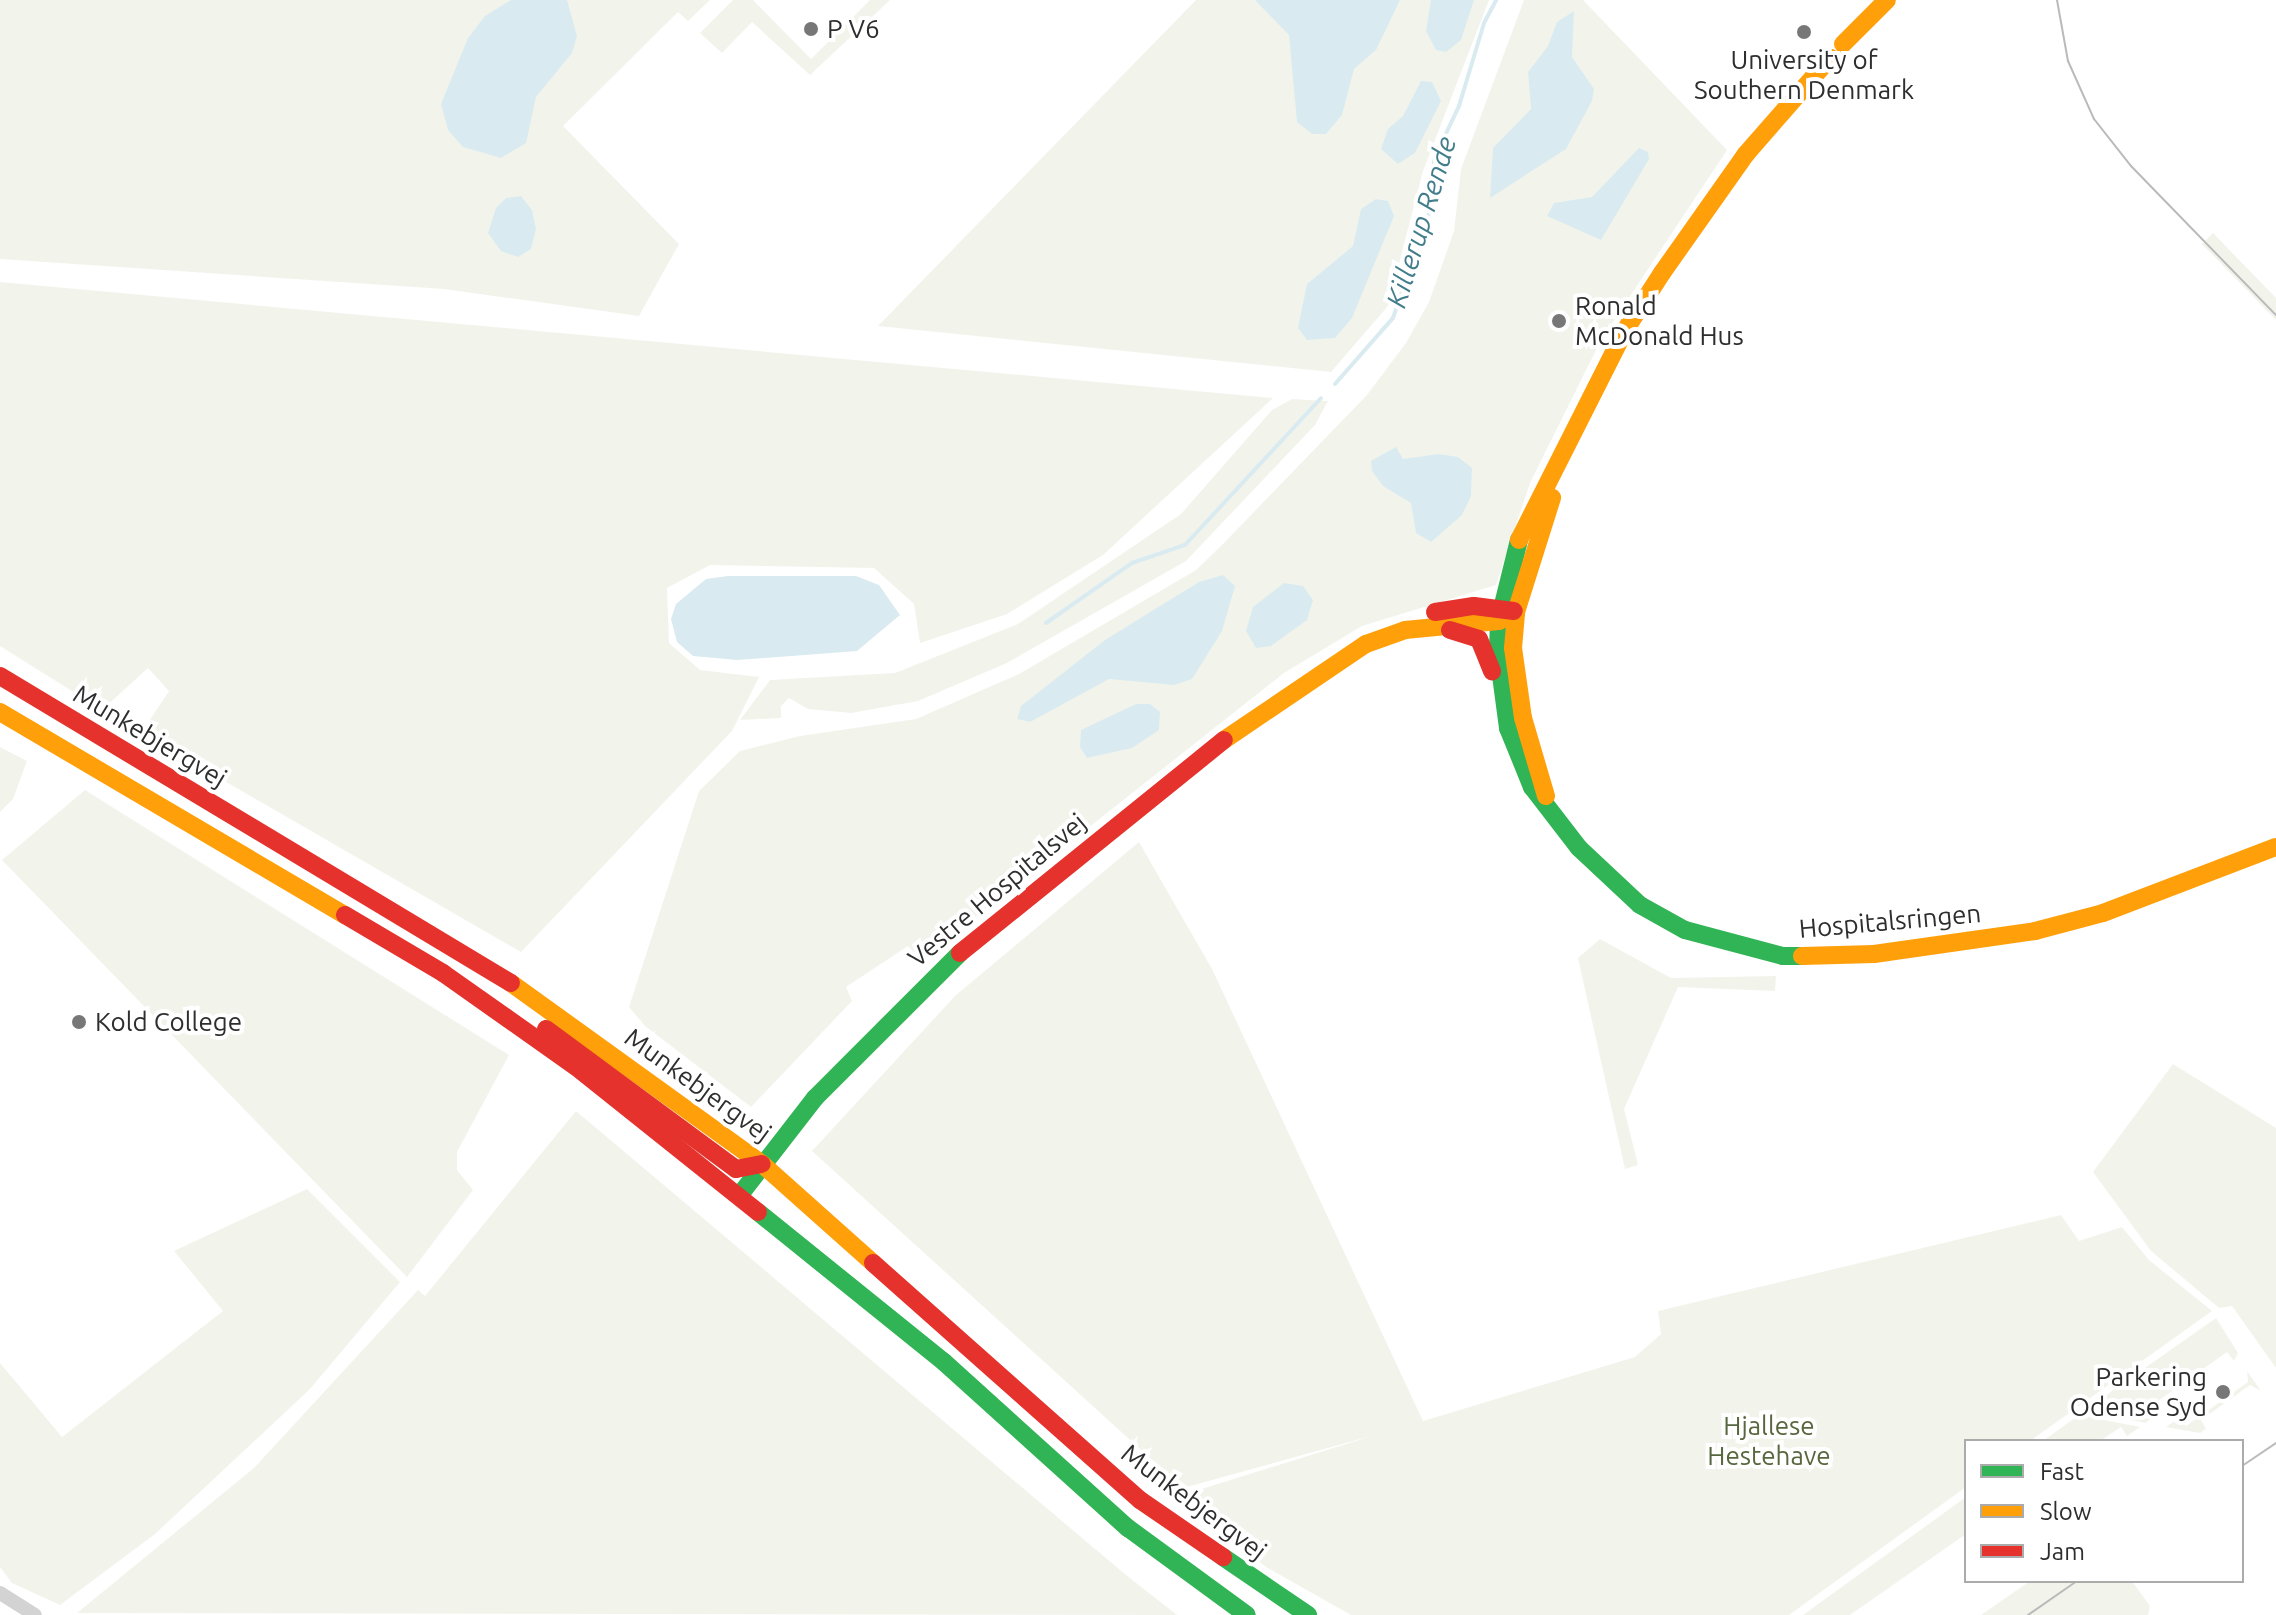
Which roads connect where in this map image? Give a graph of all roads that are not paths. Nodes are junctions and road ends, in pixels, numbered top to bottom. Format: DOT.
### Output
graph roads {
  1 [pos="1887,0"];
  2 [pos="1506,614"];
  3 [pos="1327,666"];
  4 [pos="0,676"];
  5 [pos="1505,711"];
  6 [pos="0,712"];
  7 [pos="1547,804"];
  8 [pos="2276,847"];
  9 [pos="393,943"];
  10 [pos="762,1164"];
  11 [pos="739,1196"];
  12 [pos="0,1593"];
  13 [pos="35,1615"];
  14 [pos="1247,1615"];
  15 [pos="1308,1615"];
  1 -- 2 [label="street, Hospitalsringen"];
  2 -- 3 [label="street, Vestre Hospitalsvej"];
  2 -- 5 [label="street, Hospitalsringen"];
  2 -- 7 [label="street, Hospitalsringen"];
  3 -- 5 [label="street"];
  3 -- 10 [label="street, Vestre Hospitalsvej"];
  4 -- 10 [label="street, Munkebjergvej"];
  5 -- 7 [label="street, Hospitalsringen"];
  6 -- 9 [label="street"];
  7 -- 8 [label="street, Hospitalsringen"];
  9 -- 10 [label="street"];
  9 -- 11 [label="street"];
  10 -- 11 [label="street, Vestre Hospitalsvej"];
  10 -- 15 [label="street, Munkebjergvej"];
  11 -- 14 [label="street"];
  12 -- 13 [label="street"];
}
